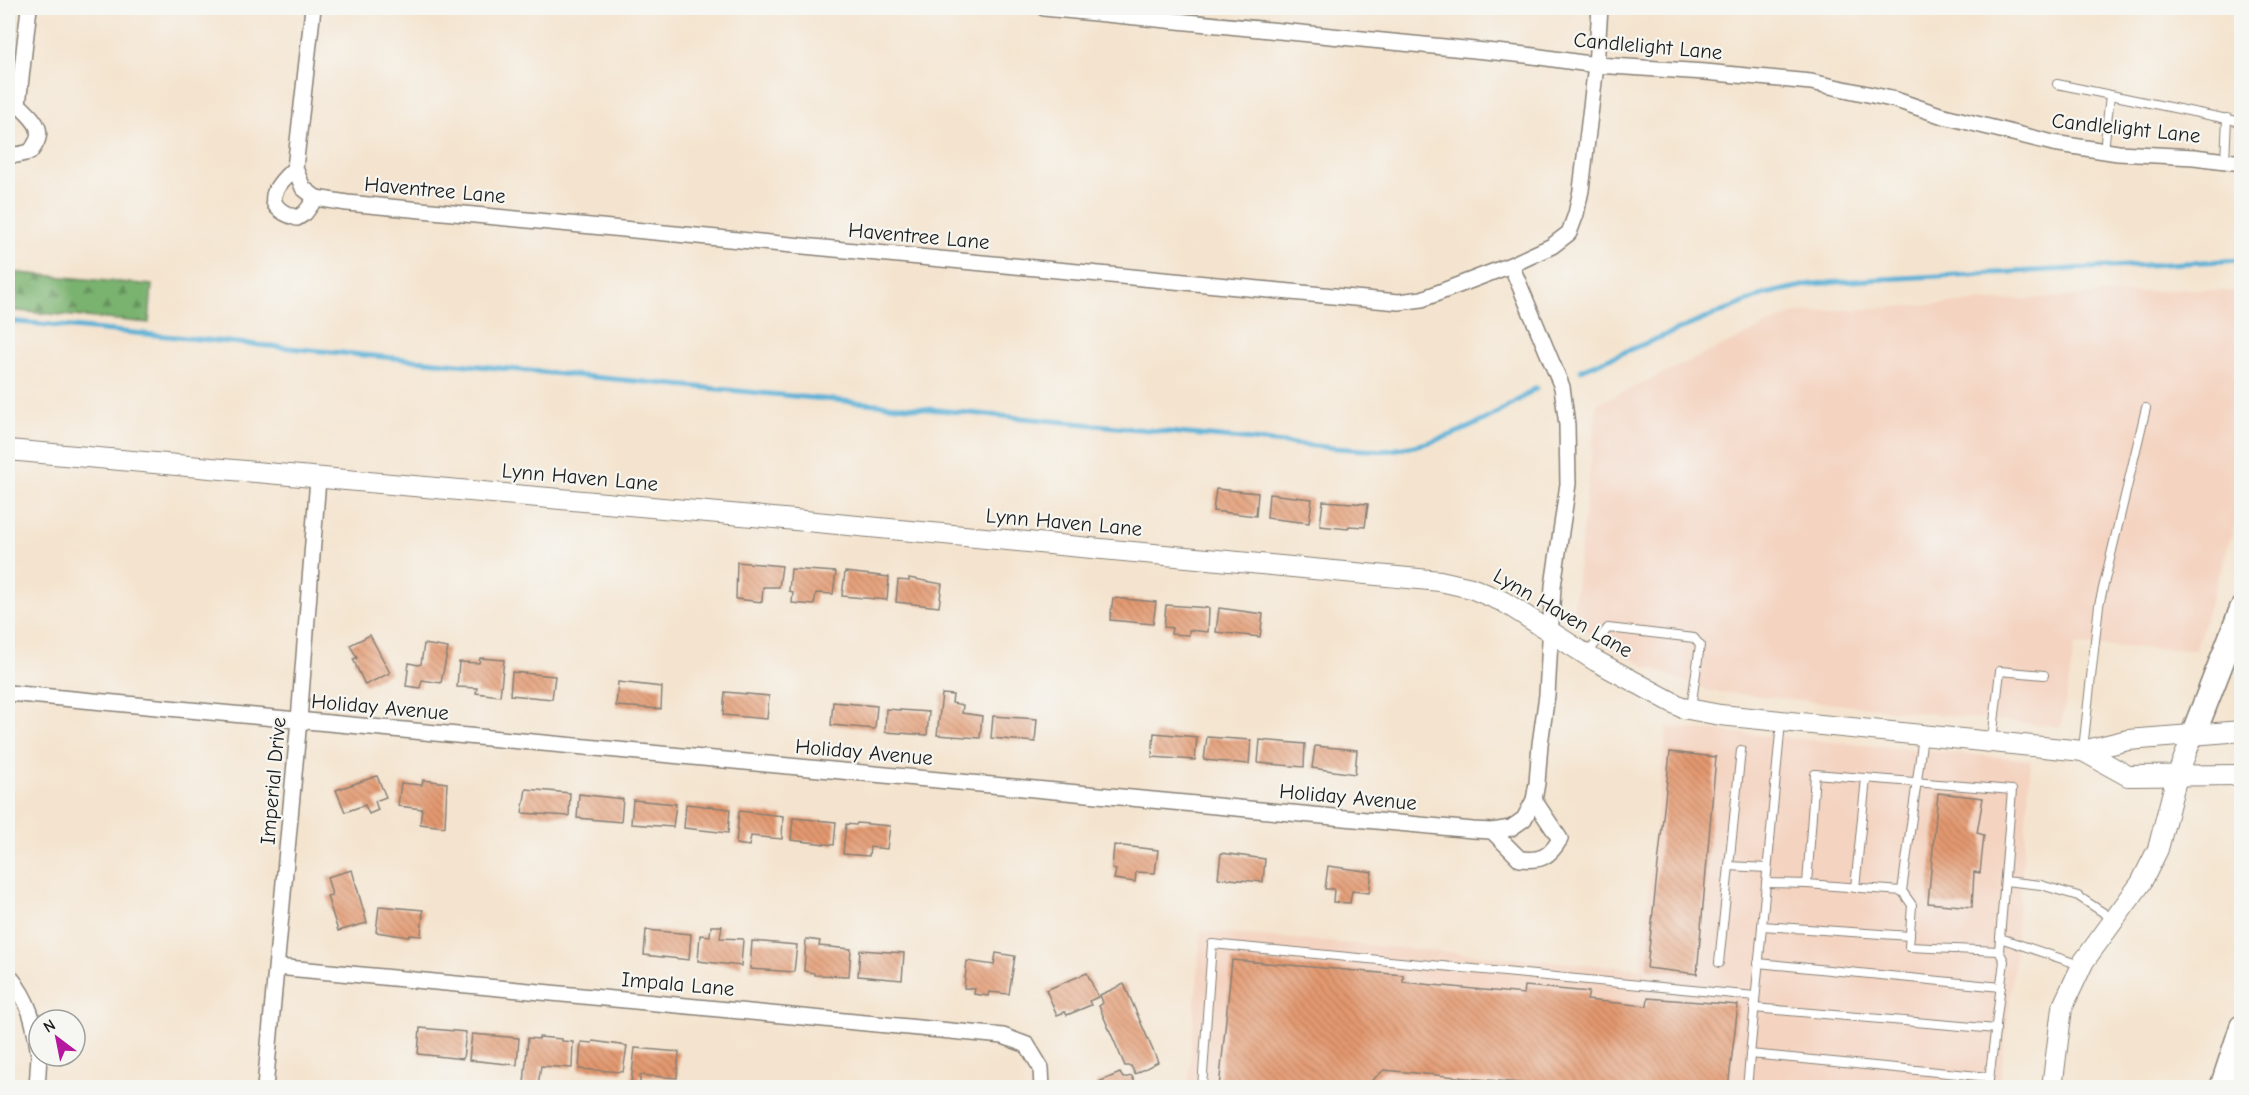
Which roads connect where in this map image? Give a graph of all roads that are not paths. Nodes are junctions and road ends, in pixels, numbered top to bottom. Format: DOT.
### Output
graph roads {
  1 [pos="29,8"];
  2 [pos="313,8"];
  3 [pos="1044,8"];
  4 [pos="1600,8"];
  5 [pos="1596,64"];
  6 [pos="2057,84"];
  7 [pos="2110,95"];
  8 [pos="13,109"];
  9 [pos="2227,118"];
  10 [pos="2241,122"];
  11 [pos="2104,151"];
  12 [pos="8,153"];
  13 [pos="2225,161"];
  14 [pos="2241,163"];
  15 [pos="295,168"];
  16 [pos="316,198"];
  17 [pos="1511,265"];
  18 [pos="2146,408"];
  19 [pos="8,450"];
  20 [pos="318,479"];
  21 [pos="2241,609"];
  22 [pos="1550,631"];
  23 [pos="1586,655"];
  24 [pos="2044,675"];
  25 [pos="8,693"];
  26 [pos="1691,709"];
  27 [pos="299,720"];
  28 [pos="1781,721"];
  29 [pos="2241,732"];
  30 [pos="1923,734"];
  31 [pos="2193,735"];
  32 [pos="1992,742"];
  33 [pos="1741,750"];
  34 [pos="2083,751"];
  35 [pos="2241,775"];
  36 [pos="2177,776"];
  37 [pos="1866,778"];
  38 [pos="1918,781"];
  39 [pos="1534,800"];
  40 [pos="1492,831"];
  41 [pos="1729,866"];
  42 [pos="1767,868"];
  43 [pos="2005,881"];
  44 [pos="1766,883"];
  45 [pos="1807,884"];
  46 [pos="1856,888"];
  47 [pos="1902,891"];
  48 [pos="2114,919"];
  49 [pos="1762,926"];
  50 [pos="1910,936"];
  51 [pos="2000,938"];
  52 [pos="2000,951"];
  53 [pos="1719,963"];
  54 [pos="1758,963"];
  55 [pos="2082,965"];
  56 [pos="277,968"];
  57 [pos="8,974"];
  58 [pos="2001,987"];
  59 [pos="1755,996"];
  60 [pos="28,1008"];
  61 [pos="1754,1008"];
  62 [pos="2241,1027"];
  63 [pos="1996,1029"];
  64 [pos="1750,1054"];
  65 [pos="38,1068"];
  66 [pos="1989,1077"];
  67 [pos="37,1088"];
  68 [pos="266,1088"];
  69 [pos="1042,1088"];
  70 [pos="1202,1088"];
  71 [pos="1747,1088"];
  72 [pos="1988,1088"];
  73 [pos="2052,1088"];
  74 [pos="2222,1088"];
  1 -- 8 [label="street"];
  2 -- 15 [label="street"];
  3 -- 5 [label="street, Candlelight Lane"];
  4 -- 5 [label="street, Haventree Lane"];
  5 -- 11 [label="street, Candlelight Lane"];
  5 -- 17 [label="street, Haventree Lane"];
  6 -- 7 [label="lane"];
  7 -- 9 [label="lane"];
  7 -- 11 [label="lane"];
  8 -- 12 [label="street"];
  9 -- 10 [label="lane"];
  9 -- 13 [label="lane"];
  11 -- 13 [label="street, Candlelight Lane"];
  13 -- 14 [label="street, Candlelight Lane"];
  15 -- 16 [label="street"];
  15 -- 16 [label="street"];
  16 -- 17 [label="street, Haventree Lane"];
  17 -- 22 [label="street, Holiday Avenue"];
  18 -- 34 [label="lane"];
  19 -- 20 [label="street, Lynn Haven Lane"];
  20 -- 22 [label="street, Lynn Haven Lane"];
  20 -- 27 [label="street, Imperial Drive"];
  21 -- 31 [label="main road"];
  22 -- 23 [label="street, Lynn Haven Lane"];
  22 -- 39 [label="street, Holiday Avenue"];
  23 -- 26 [label="street, Lynn Haven Lane"];
  23 -- 26 [label="lane"];
  24 -- 32 [label="lane"];
  25 -- 27 [label="street, Holiday Avenue"];
  26 -- 28 [label="street, Lynn Haven Lane"];
  27 -- 40 [label="street, Holiday Avenue"];
  27 -- 56 [label="street, Imperial Drive"];
  28 -- 30 [label="street, Lynn Haven Lane"];
  28 -- 42 [label="lane"];
  29 -- 31 [label="street, Lynn Haven Lane"];
  30 -- 32 [label="street, Lynn Haven Lane"];
  30 -- 38 [label="lane"];
  31 -- 34 [label="street, Lynn Haven Lane"];
  31 -- 36 [label="street"];
  32 -- 34 [label="street, Lynn Haven Lane"];
  33 -- 41 [label="lane"];
  34 -- 36 [label="street, Lynn Haven Lane"];
  35 -- 36 [label="street, Lynn Haven Lane"];
  36 -- 48 [label="street"];
  37 -- 38 [label="lane"];
  37 -- 45 [label="lane"];
  37 -- 46 [label="lane"];
  38 -- 43 [label="lane"];
  38 -- 47 [label="lane"];
  39 -- 40 [label="street, Holiday Avenue"];
  39 -- 40 [label="street"];
  41 -- 42 [label="lane"];
  41 -- 53 [label="lane"];
  42 -- 44 [label="lane"];
  43 -- 48 [label="lane"];
  43 -- 51 [label="lane"];
  44 -- 45 [label="lane"];
  44 -- 49 [label="lane"];
  45 -- 46 [label="lane"];
  46 -- 47 [label="lane"];
  47 -- 50 [label="lane"];
  48 -- 55 [label="street"];
  49 -- 50 [label="lane"];
  49 -- 54 [label="lane"];
  50 -- 52 [label="lane"];
  51 -- 52 [label="lane"];
  51 -- 55 [label="lane"];
  52 -- 58 [label="lane"];
  54 -- 58 [label="lane"];
  54 -- 59 [label="lane"];
  55 -- 73 [label="street"];
  56 -- 68 [label="street, Imperial Drive"];
  56 -- 69 [label="street, Impala Lane"];
  57 -- 60 [label="street"];
  58 -- 63 [label="lane"];
  59 -- 61 [label="lane"];
  59 -- 70 [label="lane"];
  61 -- 63 [label="lane"];
  61 -- 64 [label="lane"];
  62 -- 74 [label="main road"];
  63 -- 66 [label="lane"];
  64 -- 66 [label="lane"];
  64 -- 71 [label="lane"];
  65 -- 67 [label="street"];
  66 -- 72 [label="lane"];
}
